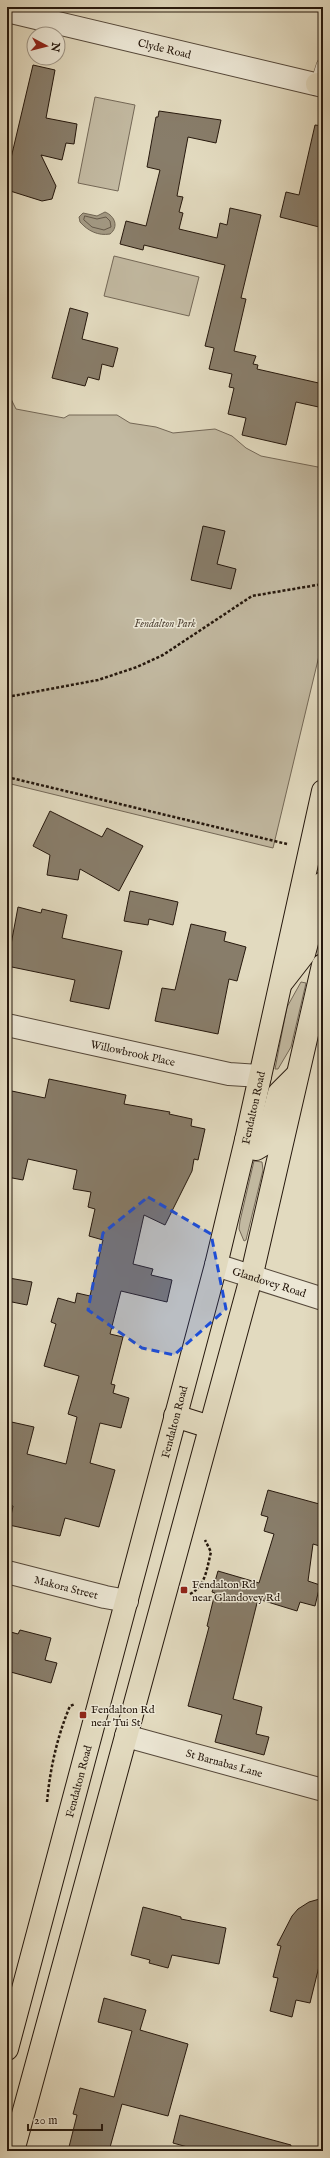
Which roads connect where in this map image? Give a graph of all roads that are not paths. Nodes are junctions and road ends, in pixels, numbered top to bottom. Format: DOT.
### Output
graph roads {
  1 [pos="7,11"];
  2 [pos="322,80"];
  3 [pos="323,790"];
  4 [pos="323,883"];
  5 [pos="323,965"];
  6 [pos="281,983"];
  7 [pos="7,1025"];
  8 [pos="299,1073"];
  9 [pos="260,1076"];
  10 [pos="246,1140"];
  11 [pos="216,1265"];
  12 [pos="251,1278"];
  13 [pos="323,1299"];
  14 [pos="175,1416"];
  15 [pos="210,1428"];
  16 [pos="7,1572"];
  17 [pos="127,1601"];
  18 [pos="126,1736"];
  19 [pos="323,1790"];
  20 [pos="7,2049"];
  21 [pos="13,2151"];
  1 -- 2 [label="street, Clyde Road"];
  3 -- 6 [label="main road, Fendalton Road"];
  4 -- 6 [label="main road"];
  5 -- 8 [label="main road"];
  6 -- 9 [label="main road, Fendalton Road"];
  7 -- 9 [label="street, Willowbrook Place"];
  8 -- 10 [label="main road"];
  8 -- 12 [label="main road"];
  9 -- 10 [label="main road, Fendalton Road"];
  10 -- 11 [label="main road, Fendalton Road"];
  11 -- 12 [label="street, Glandovey Road"];
  11 -- 14 [label="main road, Fendalton Road"];
  12 -- 13 [label="street, Glandovey Road"];
  12 -- 15 [label="main road"];
  14 -- 15 [label="main road"];
  14 -- 17 [label="main road, Fendalton Road"];
  15 -- 18 [label="main road"];
  16 -- 17 [label="street, Makora Street"];
  17 -- 20 [label="main road, Fendalton Road"];
  18 -- 19 [label="street, St Barnabas Lane"];
  18 -- 21 [label="main road"];
}
